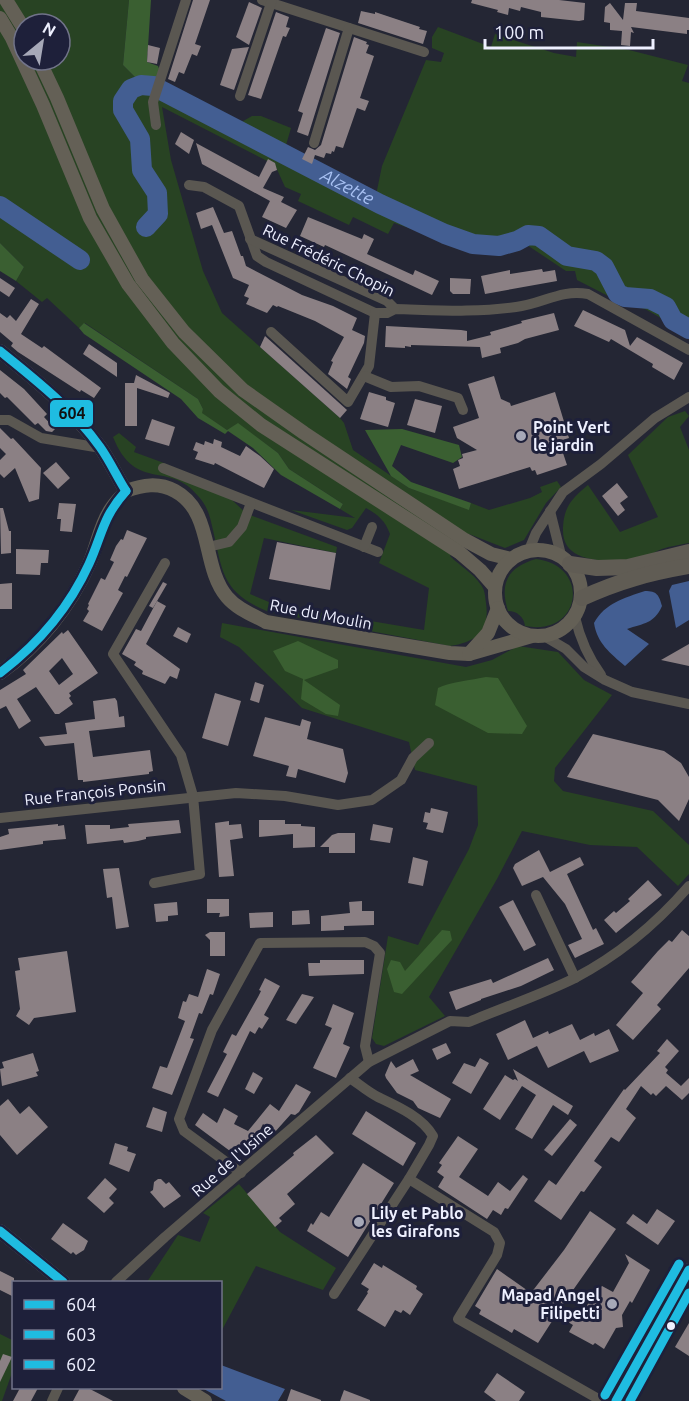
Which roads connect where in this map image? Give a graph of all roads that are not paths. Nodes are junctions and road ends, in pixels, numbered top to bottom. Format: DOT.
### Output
graph roads {
  1 [pos="186,0"];
  2 [pos="268,1"];
  3 [pos="0,18"];
  4 [pos="349,28"];
  5 [pos="424,52"];
  6 [pos="45,72"];
  7 [pos="240,96"];
  8 [pos="156,125"];
  9 [pos="314,143"];
  10 [pos="189,185"];
  11 [pos="250,238"];
  12 [pos="395,309"];
  13 [pos="375,313"];
  14 [pos="271,332"];
  15 [pos="689,350"];
  16 [pos="0,351"];
  17 [pos="364,376"];
  18 [pos="689,397"];
  19 [pos="463,410"];
  20 [pos="0,420"];
  21 [pos="100,448"];
  22 [pos="163,468"];
  23 [pos="126,491"];
  24 [pos="251,502"];
  25 [pos="550,511"];
  26 [pos="372,527"];
  27 [pos="208,547"];
  28 [pos="364,547"];
  29 [pos="529,550"];
  30 [pos="378,552"];
  31 [pos="689,552"];
  32 [pos="511,559"];
  33 [pos="566,560"];
  34 [pos="165,563"];
  35 [pos="689,566"];
  36 [pos="495,588"];
  37 [pos="582,598"];
  38 [pos="498,608"];
  39 [pos="575,617"];
  40 [pos="538,636"];
  41 [pos="469,654"];
  42 [pos="0,673"];
  43 [pos="605,680"];
  44 [pos="689,704"];
  45 [pos="429,743"];
  46 [pos="193,796"];
  47 [pos="0,818"];
  48 [pos="154,883"];
  49 [pos="689,886"];
  50 [pos="536,895"];
  51 [pos="575,978"];
  52 [pos="369,1062"];
  53 [pos="350,1078"];
  54 [pos="241,1173"];
  55 [pos="409,1179"];
  56 [pos="0,1232"];
  57 [pos="689,1270"];
  58 [pos="62,1281"];
  59 [pos="117,1281"];
  60 [pos="334,1294"];
  61 [pos="186,1389"];
  62 [pos="205,1401"];
  63 [pos="602,1401"];
  64 [pos="616,1401"];
  1 -- 8 [label="street"];
  2 -- 4 [label="street"];
  2 -- 7 [label="street"];
  3 -- 36 [label="main road"];
  4 -- 5 [label="street"];
  4 -- 9 [label="street"];
  6 -- 32 [label="main road"];
  10 -- 11 [label="street, Rue Frédéric Chopin"];
  11 -- 12 [label="street, Rue Frédéric Chopin"];
  11 -- 13 [label="street, Rue Frédéric Chopin"];
  12 -- 13 [label="street, Rue Frédéric Chopin"];
  12 -- 15 [label="street, Rue Frédéric Chopin"];
  13 -- 17 [label="street, Rue Frédéric Chopin"];
  14 -- 17 [label="street, Rue Frédéric Chopin"];
  16 -- 21 [label="main road"];
  17 -- 19 [label="street"];
  18 -- 25 [label="street"];
  20 -- 21 [label="street"];
  21 -- 23 [label="main road"];
  22 -- 24 [label="street"];
  23 -- 27 [label="main road, Rue du Moulin"];
  23 -- 42 [label="main road"];
  24 -- 27 [label="street"];
  24 -- 28 [label="street"];
  25 -- 29 [label="street"];
  25 -- 33 [label="street"];
  26 -- 28 [label="street"];
  27 -- 41 [label="main road, Rue du Moulin"];
  28 -- 30 [label="street"];
  29 -- 32 [label="main road"];
  29 -- 33 [label="main road"];
  31 -- 33 [label="highway"];
  32 -- 36 [label="main road"];
  33 -- 37 [label="main road"];
  34 -- 46 [label="street, Rue François Ponsin"];
  35 -- 37 [label="highway"];
  36 -- 38 [label="main road"];
  37 -- 39 [label="main road"];
  38 -- 40 [label="main road"];
  38 -- 41 [label="main road"];
  39 -- 40 [label="main road"];
  39 -- 43 [label="street"];
  40 -- 41 [label="main road, Rue du Moulin"];
  40 -- 43 [label="street"];
  43 -- 44 [label="street"];
  45 -- 46 [label="street, Rue François Ponsin"];
  46 -- 47 [label="street, Rue François Ponsin"];
  46 -- 48 [label="street, Rue François Ponsin"];
  49 -- 51 [label="street, Rue de l'Usine"];
  50 -- 51 [label="street"];
  51 -- 52 [label="street, Rue de l'Usine"];
  52 -- 53 [label="street, Rue de l'Usine"];
  52 -- 54 [label="street"];
  53 -- 54 [label="street, Rue de l'Usine"];
  53 -- 55 [label="street"];
  54 -- 59 [label="street, Rue de l'Usine"];
  55 -- 60 [label="street"];
  55 -- 63 [label="street"];
  56 -- 58 [label="main road"];
  57 -- 64 [label="main road"];
  61 -- 62 [label="main road"];
}
